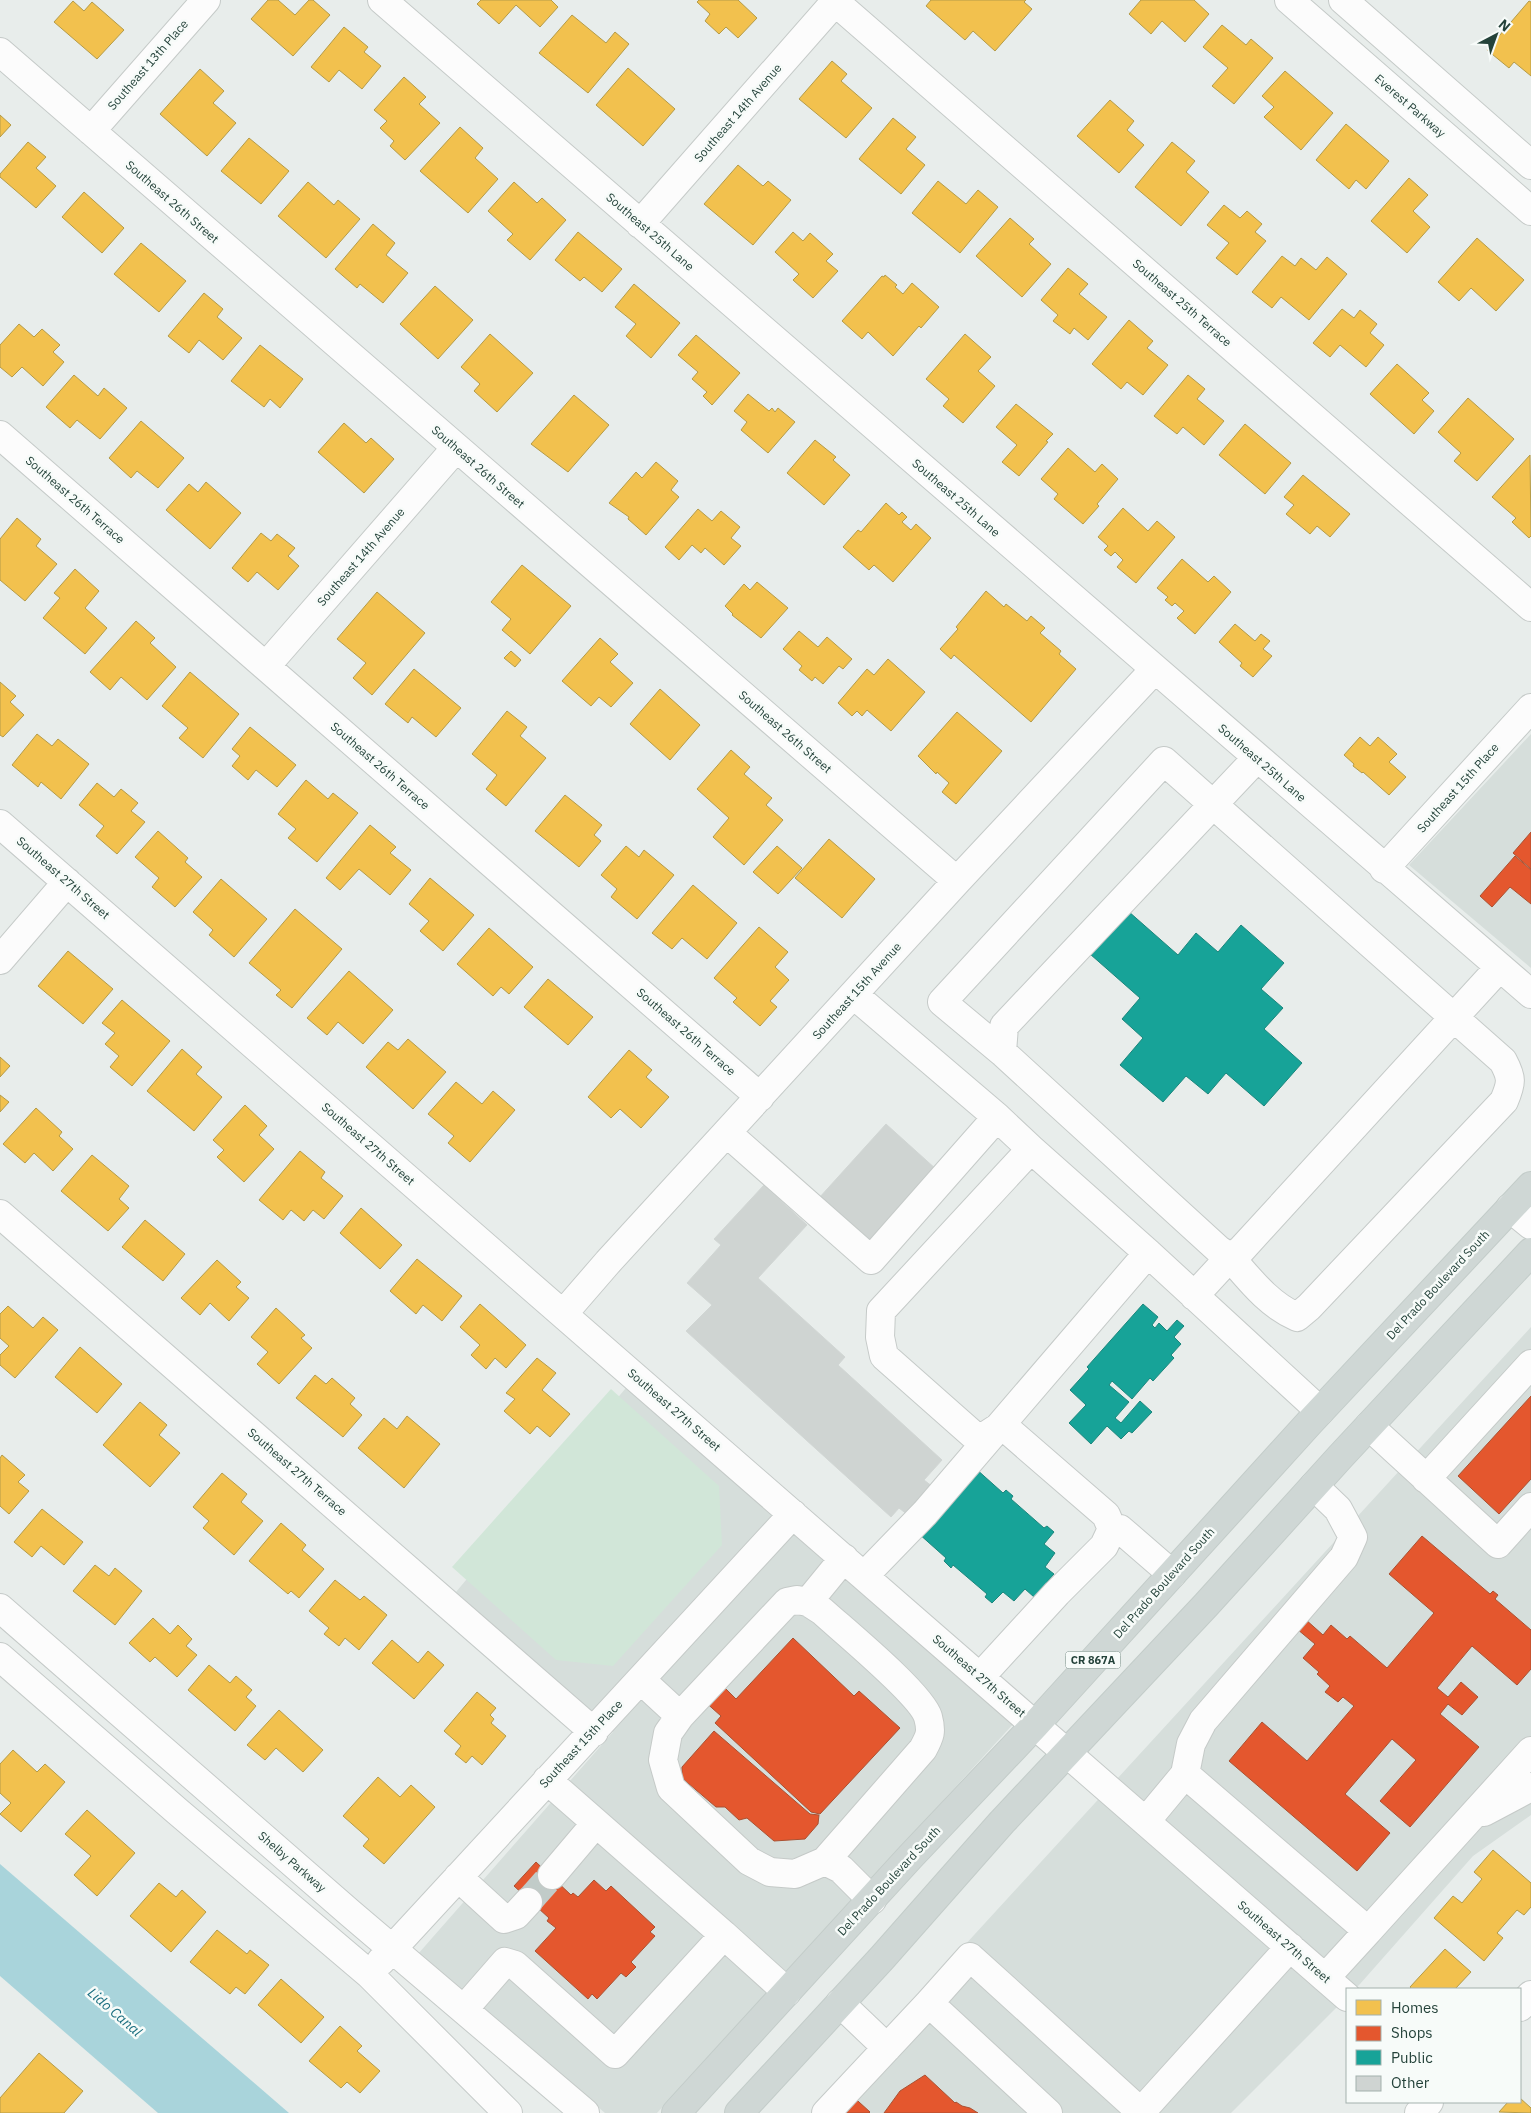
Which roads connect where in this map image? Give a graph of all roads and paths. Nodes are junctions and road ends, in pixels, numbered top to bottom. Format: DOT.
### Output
graph roads {
  1 [pos="206,0"];
  2 [pos="382,0"];
  3 [pos="1289,0"];
  4 [pos="1343,0"];
  5 [pos="834,1"];
  6 [pos="0,52"];
  7 [pos="91,131"];
  8 [pos="1531,165"];
  9 [pos="1531,211"];
  10 [pos="640,224"];
  11 [pos="0,435"];
  12 [pos="456,448"];
  13 [pos="1531,607"];
  14 [pos="266,666"];
  15 [pos="1154,670"];
  16 [pos="1531,708"];
  17 [pos="1257,758"];
  18 [pos="1214,804"];
  19 [pos="0,824"];
  20 [pos="1384,869"];
  21 [pos="957,881"];
  22 [pos="67,882"];
  23 [pos="0,960"];
  24 [pos="1499,968"];
  25 [pos="1531,994"];
  26 [pos="854,995"];
  27 [pos="1454,1018"];
  28 [pos="1002,1052"];
  29 [pos="760,1097"];
  30 [pos="998,1117"];
  31 [pos="727,1133"];
  32 [pos="1031,1149"];
  33 [pos="1531,1186"];
  34 [pos="1510,1208"];
  35 [pos="0,1214"];
  36 [pos="1531,1225"];
  37 [pos="1531,1252"];
  38 [pos="1148,1253"];
  39 [pos="1230,1257"];
  40 [pos="1194,1296"];
  41 [pos="563,1314"];
  42 [pos="1531,1364"];
  43 [pos="1320,1411"];
  44 [pos="1002,1425"];
  45 [pos="1369,1426"];
  46 [pos="1426,1479"];
  47 [pos="1314,1486"];
  48 [pos="1531,1508"];
  49 [pos="793,1514"];
  50 [pos="1112,1530"];
  51 [pos="844,1558"];
  52 [pos="1172,1574"];
  53 [pos="864,1576"];
  54 [pos="808,1602"];
  55 [pos="0,1608"];
  56 [pos="0,1657"];
  57 [pos="980,1677"];
  58 [pos="641,1680"];
  59 [pos="680,1716"];
  60 [pos="1035,1725"];
  61 [pos="594,1732"];
  62 [pos="1531,1750"];
  63 [pos="1067,1753"];
  64 [pos="1185,1774"];
  65 [pos="547,1780"];
  66 [pos="1531,1787"];
  67 [pos="1146,1821"];
  68 [pos="1467,1821"];
  69 [pos="596,1823"];
  70 [pos="825,1861"];
  71 [pos="552,1875"];
  72 [pos="458,1877"];
  73 [pos="872,1900"];
  74 [pos="528,1902"];
  75 [pos="1368,1931"];
  76 [pos="724,1935"];
  77 [pos="1290,1947"];
  78 [pos="392,1948"];
  79 [pos="369,1974"];
  80 [pos="1325,1978"];
  81 [pos="787,1992"];
  82 [pos="1531,1995"];
  83 [pos="1346,1996"];
  84 [pos="840,2003"];
  85 [pos="928,2003"];
  86 [pos="1521,2006"];
  87 [pos="464,2009"];
  88 [pos="747,2036"];
  89 [pos="887,2048"];
  90 [pos="1428,2103"];
  91 [pos="1140,2112"];
  92 [pos="508,2113"];
  93 [pos="585,2113"];
  94 [pos="676,2113"];
  95 [pos="701,2113"];
  96 [pos="739,2113"];
  97 [pos="826,2113"];
  98 [pos="1048,2113"];
  99 [pos="1419,2113"];
  1 -- 7 [label="street, Southeast 13th Place"];
  2 -- 10 [label="street, Southeast 25th Lane"];
  3 -- 9 [label="street, Everest Parkway"];
  4 -- 8 [label="street"];
  5 -- 10 [label="street, Southeast 14th Avenue"];
  5 -- 13 [label="street, Southeast 25th Terrace"];
  6 -- 7 [label="street, Southeast 26th Street"];
  7 -- 12 [label="street, Southeast 26th Street"];
  10 -- 15 [label="street, Southeast 25th Lane"];
  11 -- 14 [label="street, Southeast 26th Terrace"];
  12 -- 14 [label="street, Southeast 14th Avenue"];
  12 -- 21 [label="street, Southeast 26th Street"];
  14 -- 29 [label="street, Southeast 26th Terrace"];
  15 -- 17 [label="street, Southeast 25th Lane"];
  15 -- 21 [label="street, Southeast 15th Avenue"];
  16 -- 20 [label="street, Southeast 15th Place"];
  17 -- 18 [label="street"];
  17 -- 20 [label="street, Southeast 25th Lane"];
  18 -- 27 [label="street"];
  18 -- 28 [label="street"];
  18 -- 28 [label="street"];
  19 -- 22 [label="street, Southeast 27th Street"];
  20 -- 24 [label="street, Southeast 25th Lane"];
  21 -- 26 [label="street, Southeast 15th Avenue"];
  22 -- 23 [label="street"];
  22 -- 41 [label="street, Southeast 27th Street"];
  24 -- 25 [label="street, Southeast 25th Lane"];
  24 -- 27 [label="street"];
  26 -- 29 [label="street, Southeast 15th Avenue"];
  26 -- 30 [label="street"];
  27 -- 39 [label="street"];
  27 -- 39 [label="street"];
  28 -- 39 [label="street"];
  29 -- 31 [label="street, Southeast 15th Avenue"];
  30 -- 31 [label="street"];
  30 -- 32 [label="street"];
  31 -- 41 [label="street, Southeast 15th Avenue"];
  32 -- 38 [label="street"];
  32 -- 44 [label="street"];
  33 -- 34 [label="main road, Del Prado Boulevard South / CR 867A"];
  34 -- 36 [label="street"];
  34 -- 43 [label="main road, Del Prado Boulevard South / CR 867A"];
  35 -- 61 [label="street, Southeast 27th Terrace"];
  37 -- 45 [label="main road"];
  38 -- 40 [label="street"];
  38 -- 44 [label="street"];
  39 -- 40 [label="street"];
  40 -- 43 [label="street"];
  41 -- 49 [label="street, Southeast 27th Street"];
  42 -- 46 [label="street"];
  43 -- 52 [label="main road, Del Prado Boulevard South / CR 867A"];
  44 -- 50 [label="street"];
  44 -- 53 [label="street"];
  45 -- 46 [label="street"];
  45 -- 47 [label="main road"];
  46 -- 48 [label="street"];
  47 -- 63 [label="main road"];
  47 -- 64 [label="street"];
  49 -- 51 [label="street, Southeast 27th Street"];
  49 -- 58 [label="street, Southeast 15th Place"];
  50 -- 52 [label="street"];
  50 -- 57 [label="street"];
  51 -- 53 [label="street, Southeast 27th Street"];
  51 -- 54 [label="street"];
  52 -- 60 [label="main road, Del Prado Boulevard South / CR 867A"];
  53 -- 57 [label="street, Southeast 27th Street"];
  54 -- 59 [label="street"];
  54 -- 70 [label="street"];
  55 -- 78 [label="street, Shelby Parkway"];
  56 -- 79 [label="street"];
  57 -- 60 [label="street, Southeast 27th Street"];
  58 -- 59 [label="street"];
  58 -- 61 [label="street, Southeast 15th Place"];
  59 -- 70 [label="street"];
  60 -- 63 [label="street, Southeast 27th Street"];
  60 -- 73 [label="main road, Del Prado Boulevard South / CR 867A"];
  61 -- 65 [label="street, Southeast 15th Place"];
  62 -- 68 [label="street"];
  63 -- 67 [label="street, Southeast 27th Street"];
  63 -- 84 [label="main road"];
  64 -- 67 [label="street"];
  64 -- 75 [label="street"];
  65 -- 69 [label="street"];
  65 -- 72 [label="street, Southeast 15th Place"];
  66 -- 68 [label="street"];
  67 -- 77 [label="street, Southeast 27th Street"];
  68 -- 75 [label="street"];
  69 -- 71 [label="street"];
  69 -- 76 [label="street"];
  70 -- 73 [label="street"];
  72 -- 74 [label="street"];
  72 -- 78 [label="street, Southeast 15th Place"];
  73 -- 81 [label="main road, Del Prado Boulevard South / CR 867A"];
  75 -- 80 [label="street"];
  76 -- 81 [label="street"];
  76 -- 87 [label="street"];
  77 -- 80 [label="street, Southeast 27th Street"];
  77 -- 91 [label="street"];
  78 -- 79 [label="street, Southeast 15th Place"];
  78 -- 87 [label="street, Shelby Parkway"];
  79 -- 92 [label="street"];
  80 -- 83 [label="street, Southeast 27th Street"];
  81 -- 88 [label="main road, Del Prado Boulevard South / CR 867A"];
  82 -- 86 [label="street"];
  84 -- 89 [label="street"];
  84 -- 96 [label="main road"];
  85 -- 89 [label="street"];
  85 -- 91 [label="street"];
  85 -- 98 [label="street"];
  87 -- 93 [label="street, Shelby Parkway"];
  88 -- 94 [label="main road, Del Prado Boulevard South / CR 867A"];
  88 -- 95 [label="main road"];
  89 -- 97 [label="street"];
  90 -- 99 [label="street"];
}
